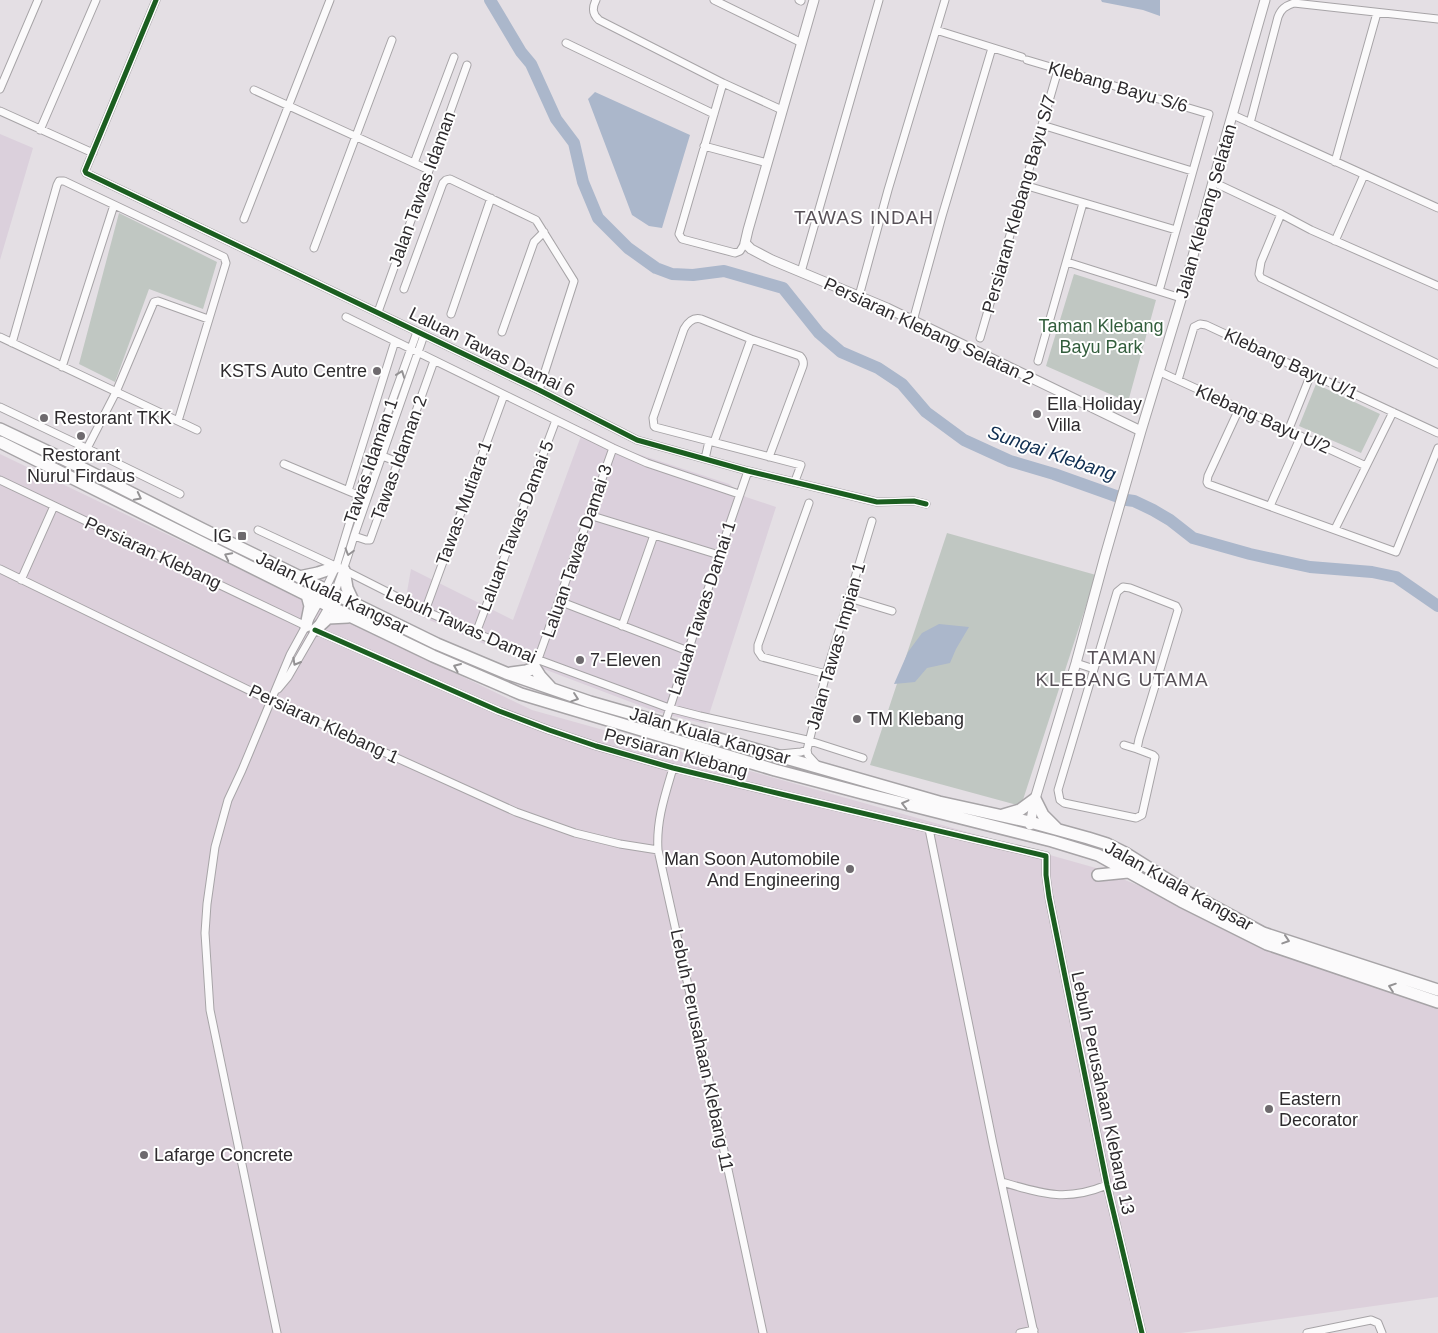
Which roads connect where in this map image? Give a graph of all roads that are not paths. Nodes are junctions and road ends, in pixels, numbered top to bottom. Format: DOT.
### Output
graph roads {
  1 [pos="38,0"];
  2 [pos="96,0"];
  3 [pos="156,0"];
  4 [pos="330,0"];
  5 [pos="596,0"];
  6 [pos="714,0"];
  7 [pos="814,0"];
  8 [pos="879,0"];
  9 [pos="945,0"];
  10 [pos="1266,0"];
  11 [pos="1377,13"];
  12 [pos="1438,19"];
  13 [pos="936,30"];
  14 [pos="392,40"];
  15 [pos="566,43"];
  16 [pos="802,43"];
  17 [pos="992,48"];
  18 [pos="454,57"];
  19 [pos="467,65"];
  20 [pos="1058,70"];
  21 [pos="723,83"];
  22 [pos="0,88"];
  23 [pos="254,90"];
  24 [pos="288,106"];
  25 [pos="782,110"];
  26 [pos="0,111"];
  27 [pos="714,114"];
  28 [pos="1233,116"];
  29 [pos="1250,123"];
  30 [pos="1042,125"];
  31 [pos="40,130"];
  32 [pos="356,137"];
  33 [pos="704,146"];
  34 [pos="93,153"];
  35 [pos="1335,162"];
  36 [pos="414,163"];
  37 [pos="767,163"];
  38 [pos="429,170"];
  39 [pos="1192,171"];
  40 [pos="1364,175"];
  41 [pos="1213,182"];
  42 [pos="1024,186"];
  43 [pos="491,198"];
  44 [pos="1083,203"];
  45 [pos="114,205"];
  46 [pos="1438,208"];
  47 [pos="1281,214"];
  48 [pos="244,219"];
  49 [pos="1176,230"];
  50 [pos="544,232"];
  51 [pos="1335,241"];
  52 [pos="745,243"];
  53 [pos="314,248"];
  54 [pos="1067,262"];
  55 [pos="801,272"];
  56 [pos="1438,286"];
  57 [pos="404,289"];
  58 [pos="1159,291"];
  59 [pos="859,296"];
  60 [pos="1181,298"];
  61 [pos="378,312"];
  62 [pos="451,314"];
  63 [pos="346,316"];
  64 [pos="208,319"];
  65 [pos="912,321"];
  66 [pos="502,332"];
  67 [pos="420,333"];
  68 [pos="0,338"];
  69 [pos="980,338"];
  70 [pos="752,339"];
  71 [pos="395,341"];
  72 [pos="12,343"];
  73 [pos="410,349"];
  74 [pos="417,353"];
  75 [pos="434,361"];
  76 [pos="1038,361"];
  77 [pos="1438,364"];
  78 [pos="62,367"];
  79 [pos="1160,372"];
  80 [pos="1311,374"];
  81 [pos="1178,380"];
  82 [pos="539,390"];
  83 [pos="116,392"];
  84 [pos="504,395"];
  85 [pos="0,407"];
  86 [pos="1239,409"];
  87 [pos="1393,412"];
  88 [pos="556,420"];
  89 [pos="178,421"];
  90 [pos="0,429"];
  91 [pos="197,430"];
  92 [pos="1141,431"];
  93 [pos="1288,431"];
  94 [pos="1438,433"];
  95 [pos="1301,436"];
  96 [pos="0,442"];
  97 [pos="712,442"];
  98 [pos="86,448"];
  99 [pos="613,448"];
  100 [pos="1438,448"];
  101 [pos="373,453"];
  102 [pos="382,456"];
  103 [pos="769,457"];
  104 [pos="705,459"];
  105 [pos="398,462"];
  106 [pos="284,464"];
  107 [pos="78,466"];
  108 [pos="1366,466"];
  109 [pos="748,471"];
  110 [pos="0,480"];
  111 [pos="795,481"];
  112 [pos="348,491"];
  113 [pos="180,494"];
  114 [pos="740,494"];
  115 [pos="358,495"];
  116 [pos="809,503"];
  117 [pos="926,504"];
  118 [pos="54,506"];
  119 [pos="1270,506"];
  120 [pos="589,515"];
  121 [pos="872,521"];
  122 [pos="1336,529"];
  123 [pos="258,530"];
  124 [pos="654,535"];
  125 [pos="354,536"];
  126 [pos="719,555"];
  127 [pos="340,568"];
  128 [pos="0,569"];
  129 [pos="299,577"];
  130 [pos="22,580"];
  131 [pos="329,592"];
  132 [pos="306,595"];
  133 [pos="849,598"];
  134 [pos="559,602"];
  135 [pos="354,603"];
  136 [pos="324,604"];
  137 [pos="425,611"];
  138 [pos="892,611"];
  139 [pos="350,616"];
  140 [pos="622,626"];
  141 [pos="310,628"];
  142 [pos="476,633"];
  143 [pos="688,651"];
  144 [pos="1076,663"];
  145 [pos="537,664"];
  146 [pos="1094,669"];
  147 [pos="506,673"];
  148 [pos="826,674"];
  149 [pos="529,682"];
  150 [pos="502,686"];
  151 [pos="554,690"];
  152 [pos="271,701"];
  153 [pos="551,704"];
  154 [pos="669,708"];
  155 [pos="665,723"];
  156 [pos="809,741"];
  157 [pos="1124,745"];
  158 [pos="1137,749"];
  159 [pos="807,750"];
  160 [pos="775,755"];
  161 [pos="863,758"];
  162 [pos="673,768"];
  163 [pos="819,768"];
  164 [pos="1035,799"];
  165 [pos="999,815"];
  166 [pos="953,816"];
  167 [pos="1030,824"];
  168 [pos="929,829"];
  169 [pos="1059,830"];
  170 [pos="1060,843"];
  171 [pos="658,850"];
  172 [pos="1046,856"];
  173 [pos="1128,872"];
  174 [pos="1098,875"];
  175 [pos="1438,990"];
  176 [pos="1438,1002"];
  177 [pos="1002,1182"];
  178 [pos="1107,1185"];
  179 [pos="1326,1331"];
  180 [pos="1034,1332"];
  181 [pos="277,1333"];
  182 [pos="763,1333"];
  183 [pos="1020,1333"];
  184 [pos="1142,1333"];
  185 [pos="1307,1333"];
  186 [pos="1382,1333"];
  1 -- 22 [label="street"];
  2 -- 31 [label="street"];
  3 -- 34 [label="street"];
  4 -- 24 [label="street"];
  5 -- 21 [label="street"];
  6 -- 16 [label="street"];
  7 -- 16 [label="street"];
  8 -- 55 [label="street"];
  9 -- 13 [label="street"];
  10 -- 28 [label="street, Jalan Klebang Selatan"];
  11 -- 12 [label="street"];
  11 -- 29 [label="street"];
  11 -- 35 [label="street"];
  13 -- 17 [label="street, Klebang Bayu S/6"];
  13 -- 59 [label="street"];
  14 -- 32 [label="street"];
  15 -- 27 [label="street"];
  16 -- 25 [label="street"];
  17 -- 20 [label="street, Klebang Bayu S/6"];
  17 -- 65 [label="street"];
  18 -- 36 [label="street"];
  19 -- 38 [label="street, Jalan Tawas Idaman"];
  20 -- 30 [label="street, Persiaran Klebang Bayu S/7"];
  20 -- 39 [label="street, Klebang Bayu S/6"];
  21 -- 25 [label="street"];
  21 -- 27 [label="street"];
  23 -- 24 [label="street"];
  24 -- 32 [label="street"];
  24 -- 48 [label="street"];
  25 -- 37 [label="street"];
  26 -- 31 [label="street"];
  27 -- 33 [label="street"];
  28 -- 29 [label="street"];
  28 -- 41 [label="street, Jalan Klebang Selatan"];
  29 -- 35 [label="street"];
  30 -- 39 [label="street"];
  30 -- 42 [label="street, Persiaran Klebang Bayu S/7"];
  31 -- 34 [label="street"];
  32 -- 36 [label="street"];
  32 -- 53 [label="street"];
  33 -- 37 [label="street"];
  33 -- 52 [label="street"];
  34 -- 61 [label="street, Laluan Tawas Damai 6"];
  35 -- 40 [label="street"];
  36 -- 38 [label="street"];
  37 -- 52 [label="street"];
  38 -- 61 [label="street, Jalan Tawas Idaman"];
  39 -- 49 [label="street"];
  40 -- 46 [label="street"];
  40 -- 51 [label="street"];
  41 -- 47 [label="street"];
  41 -- 60 [label="street, Jalan Klebang Selatan"];
  42 -- 44 [label="street"];
  42 -- 69 [label="street, Persiaran Klebang Bayu S/7"];
  43 -- 50 [label="street"];
  43 -- 57 [label="street"];
  43 -- 62 [label="street"];
  44 -- 49 [label="street"];
  44 -- 54 [label="street"];
  45 -- 64 [label="street"];
  45 -- 72 [label="street"];
  45 -- 78 [label="street"];
  47 -- 51 [label="street"];
  47 -- 77 [label="street"];
  49 -- 58 [label="street"];
  50 -- 66 [label="street"];
  50 -- 82 [label="street"];
  51 -- 56 [label="street"];
  52 -- 55 [label="street, Persiaran Klebang Selatan 2"];
  54 -- 58 [label="street"];
  54 -- 76 [label="street"];
  55 -- 59 [label="street, Persiaran Klebang Selatan 2"];
  58 -- 60 [label="street"];
  59 -- 65 [label="street, Persiaran Klebang Selatan 2"];
  60 -- 79 [label="street, Jalan Klebang Selatan"];
  61 -- 67 [label="street, Laluan Tawas Damai 6"];
  63 -- 71 [label="street, Laluan Tawas Damai 6"];
  64 -- 83 [label="street"];
  64 -- 89 [label="street"];
  65 -- 92 [label="street, Persiaran Klebang Selatan 2"];
  67 -- 73 [label="street, Tawas Idaman 1"];
  67 -- 74 [label="street, Tawas Idaman 1"];
  67 -- 82 [label="street, Laluan Tawas Damai 6"];
  68 -- 72 [label="street"];
  70 -- 97 [label="street"];
  70 -- 97 [label="street"];
  70 -- 103 [label="street"];
  71 -- 73 [label="street, Laluan Tawas Damai 6"];
  71 -- 112 [label="street"];
  72 -- 78 [label="street"];
  73 -- 74 [label="street, Laluan Tawas Damai 6"];
  101 -- 73 [label="street, Tawas Idaman 1, one-way"];
  74 -- 75 [label="street, Laluan Tawas Damai 6"];
  74 -- 102 [label="street, Tawas Idaman 1"];
  75 -- 84 [label="street, Laluan Tawas Damai 6"];
  75 -- 105 [label="street, Tawas Idaman 2"];
  78 -- 83 [label="street"];
  79 -- 81 [label="street, Klebang Bayu U/2"];
  79 -- 92 [label="street, Jalan Klebang Selatan"];
  80 -- 81 [label="street, Klebang Bayu U/1"];
  80 -- 87 [label="street, Klebang Bayu U/1"];
  80 -- 93 [label="street"];
  81 -- 86 [label="street, Klebang Bayu U/2"];
  82 -- 104 [label="street, Laluan Tawas Damai 6"];
  83 -- 89 [label="street"];
  83 -- 98 [label="street"];
  84 -- 88 [label="street, Laluan Tawas Damai 6"];
  84 -- 137 [label="street, Tawas Mutiara 1"];
  85 -- 98 [label="street"];
  86 -- 93 [label="street, Klebang Bayu U/2"];
  86 -- 119 [label="street"];
  87 -- 94 [label="street, Klebang Bayu U/1"];
  87 -- 108 [label="street"];
  88 -- 99 [label="street, Laluan Tawas Damai 6"];
  88 -- 142 [label="street, Laluan Tawas Damai 5"];
  89 -- 91 [label="street"];
  90 -- 107 [label="highway, Jalan Kuala Kangsar"];
  92 -- 144 [label="street, Jalan Klebang Selatan"];
  93 -- 95 [label="street, Klebang Bayu U/2"];
  95 -- 108 [label="street, Klebang Bayu U/2"];
  95 -- 119 [label="street"];
  132 -- 96 [label="highway, Jalan Kuala Kangsar, one-way"];
  97 -- 103 [label="street"];
  97 -- 104 [label="street"];
  98 -- 107 [label="street"];
  98 -- 113 [label="street"];
  99 -- 114 [label="street, Laluan Tawas Damai 6"];
  99 -- 120 [label="street, Laluan Tawas Damai 3"];
  100 -- 122 [label="street"];
  101 -- 102 [label="street"];
  101 -- 115 [label="street, Tawas Idaman 1"];
  102 -- 105 [label="street"];
  102 -- 125 [label="street, Tawas Idaman 1"];
  103 -- 111 [label="street"];
  104 -- 109 [label="street, Laluan Tawas Damai 6"];
  105 -- 125 [label="street, Tawas Idaman 2"];
  106 -- 112 [label="street"];
  107 -- 129 [label="highway, Jalan Kuala Kangsar, one-way"];
  108 -- 122 [label="street"];
  109 -- 111 [label="street, Laluan Tawas Damai 6"];
  109 -- 114 [label="street, Laluan Tawas Damai 1"];
  110 -- 118 [label="street, Persiaran Klebang"];
  111 -- 117 [label="street, Laluan Tawas Damai 6"];
  112 -- 115 [label="street"];
  114 -- 126 [label="street, Laluan Tawas Damai 1"];
  115 -- 127 [label="street, Tawas Idaman 1"];
  116 -- 148 [label="street"];
  118 -- 130 [label="street"];
  118 -- 141 [label="street, Persiaran Klebang"];
  119 -- 122 [label="street"];
  120 -- 124 [label="street"];
  120 -- 134 [label="street, Laluan Tawas Damai 3"];
  121 -- 133 [label="street, Jalan Tawas Impian 1"];
  123 -- 127 [label="street, Lebuh Tawas Damai"];
  124 -- 126 [label="street"];
  124 -- 140 [label="street"];
  125 -- 127 [label="street, Tawas Idaman 1, one-way"];
  126 -- 143 [label="street, Laluan Tawas Damai 1"];
  127 -- 129 [label="highway"];
  127 -- 131 [label="street, Tawas Idaman 1"];
  127 -- 131 [label="street, Tawas Idaman 1"];
  127 -- 135 [label="highway"];
  127 -- 137 [label="street, Lebuh Tawas Damai"];
  128 -- 130 [label="street, Persiaran Klebang 1"];
  129 -- 131 [label="highway, Jalan Kuala Kangsar"];
  130 -- 152 [label="street, Persiaran Klebang 1"];
  131 -- 135 [label="highway, Jalan Kuala Kangsar"];
  131 -- 136 [label="street"];
  131 -- 136 [label="street"];
  132 -- 136 [label="highway, Jalan Kuala Kangsar"];
  132 -- 141 [label="highway"];
  133 -- 138 [label="street"];
  133 -- 148 [label="street, Jalan Tawas Impian 1"];
  134 -- 140 [label="street"];
  134 -- 145 [label="street, Laluan Tawas Damai 3"];
  135 -- 147 [label="highway, Jalan Kuala Kangsar"];
  136 -- 139 [label="highway, Jalan Kuala Kangsar"];
  136 -- 141 [label="street"];
  136 -- 141 [label="street"];
  137 -- 142 [label="street, Lebuh Tawas Damai"];
  139 -- 141 [label="highway"];
  150 -- 139 [label="highway, Jalan Kuala Kangsar, one-way"];
  140 -- 143 [label="street"];
  141 -- 152 [label="street"];
  141 -- 162 [label="street, Persiaran Klebang"];
  142 -- 145 [label="street, Lebuh Tawas Damai"];
  143 -- 154 [label="street, Laluan Tawas Damai 1"];
  144 -- 146 [label="street"];
  144 -- 164 [label="street, Jalan Klebang Selatan"];
  145 -- 147 [label="highway"];
  145 -- 149 [label="street, Laluan Tawas Damai 3"];
  145 -- 151 [label="highway"];
  145 -- 154 [label="street, Lebuh Tawas Damai"];
  146 -- 158 [label="street"];
  146 -- 158 [label="street"];
  147 -- 149 [label="highway, Jalan Kuala Kangsar"];
  148 -- 156 [label="street, Jalan Tawas Impian 1"];
  149 -- 150 [label="highway"];
  149 -- 151 [label="highway, Jalan Kuala Kangsar"];
  149 -- 153 [label="highway"];
  150 -- 153 [label="highway, Jalan Kuala Kangsar"];
  151 -- 155 [label="highway, Jalan Kuala Kangsar, one-way"];
  152 -- 171 [label="street, Persiaran Klebang 1"];
  152 -- 181 [label="street"];
  166 -- 153 [label="highway, Jalan Kuala Kangsar, one-way"];
  154 -- 155 [label="street, Laluan Tawas Damai 1"];
  154 -- 156 [label="street, Lebuh Tawas Damai"];
  155 -- 160 [label="highway, Jalan Kuala Kangsar"];
  156 -- 159 [label="street, Jalan Tawas Impian 1"];
  156 -- 161 [label="street, Lebuh Tawas Damai"];
  157 -- 158 [label="street"];
  159 -- 160 [label="street"];
  159 -- 163 [label="street, Jalan Tawas Impian 1"];
  160 -- 163 [label="highway, Jalan Kuala Kangsar"];
  162 -- 168 [label="street, Persiaran Klebang"];
  162 -- 171 [label="street, Lebuh Perusahaan Klebang 11"];
  163 -- 165 [label="highway, Jalan Kuala Kangsar"];
  164 -- 165 [label="highway"];
  164 -- 167 [label="street, Jalan Klebang Selatan"];
  164 -- 169 [label="highway"];
  165 -- 167 [label="highway, Jalan Kuala Kangsar"];
  166 -- 167 [label="highway"];
  166 -- 170 [label="highway, Jalan Kuala Kangsar"];
  167 -- 169 [label="highway, Jalan Kuala Kangsar"];
  167 -- 170 [label="highway"];
  168 -- 172 [label="street, Persiaran Klebang"];
  168 -- 177 [label="street"];
  169 -- 175 [label="highway, Jalan Kuala Kangsar, one-way"];
  170 -- 173 [label="highway, Jalan Kuala Kangsar"];
  171 -- 182 [label="street, Lebuh Perusahaan Klebang 11"];
  172 -- 178 [label="street, Lebuh Perusahaan Klebang 13"];
  173 -- 174 [label="highway"];
  176 -- 173 [label="highway, Jalan Kuala Kangsar, one-way"];
  177 -- 178 [label="street"];
  177 -- 180 [label="street"];
  178 -- 184 [label="street, Lebuh Perusahaan Klebang 13"];
  179 -- 185 [label="street"];
  179 -- 186 [label="street"];
  180 -- 183 [label="street"];
}
